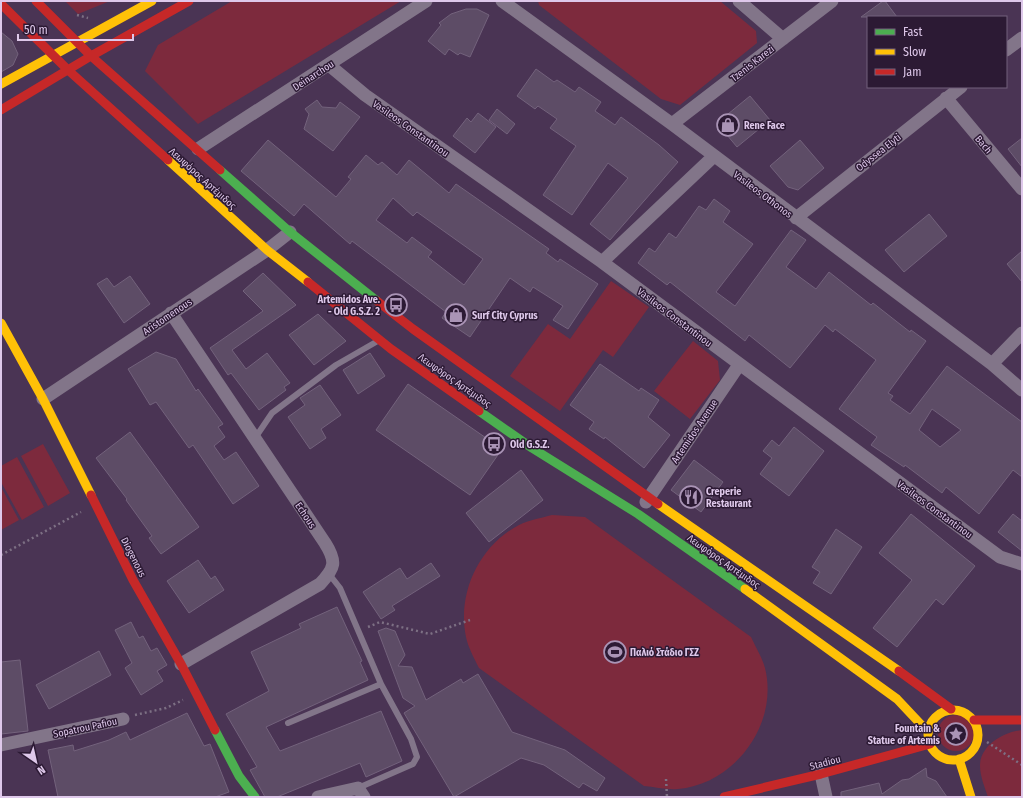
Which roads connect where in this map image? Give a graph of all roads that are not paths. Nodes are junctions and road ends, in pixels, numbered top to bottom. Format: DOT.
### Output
graph roads {
  1 [pos="36,1"];
  2 [pos="152,1"];
  3 [pos="189,1"];
  4 [pos="426,1"];
  5 [pos="502,1"];
  6 [pos="739,1"];
  7 [pos="832,1"];
  8 [pos="1,4"];
  9 [pos="1022,38"];
  10 [pos="783,39"];
  11 [pos="76,42"];
  12 [pos="1007,49"];
  13 [pos="53,55"];
  14 [pos="91,56"];
  15 [pos="329,65"];
  16 [pos="68,70"];
  17 [pos="1,84"];
  18 [pos="959,88"];
  19 [pos="946,98"];
  20 [pos="1,110"];
  21 [pos="672,124"];
  22 [pos="198,149"];
  23 [pos="714,156"];
  24 [pos="1022,189"];
  25 [pos="796,218"];
  26 [pos="290,232"];
  27 [pos="267,250"];
  28 [pos="602,262"];
  29 [pos="171,313"];
  30 [pos="1,323"];
  31 [pos="1022,333"];
  32 [pos="380,340"];
  33 [pos="992,364"];
  34 [pos="739,365"];
  35 [pos="1022,390"];
  36 [pos="43,399"];
  37 [pos="255,438"];
  38 [pos="649,497"];
  39 [pos="638,514"];
  40 [pos="1022,564"];
  41 [pos="329,574"];
  42 [pos="181,664"];
  43 [pos="381,684"];
  44 [pos="951,710"];
  45 [pos="123,719"];
  46 [pos="974,720"];
  47 [pos="1022,720"];
  48 [pos="1012,721"];
  49 [pos="288,723"];
  50 [pos="928,732"];
  51 [pos="985,735"];
  52 [pos="930,744"];
  53 [pos="1,745"];
  54 [pos="959,759"];
  55 [pos="821,774"];
  56 [pos="361,793"];
  57 [pos="255,797"];
  58 [pos="318,797"];
  59 [pos="724,797"];
  60 [pos="826,797"];
  61 [pos="971,797"];
  1 -- 11 [label="main road, Λεωφόρος Αρτέμιδος"];
  2 -- 11 [label="main road"];
  3 -- 14 [label="main road"];
  4 -- 15 [label="street, Deinarchou"];
  5 -- 21 [label="street, Vasileos Othonos"];
  6 -- 10 [label="street"];
  7 -- 10 [label="street, Tzenis Karezi"];
  8 -- 13 [label="main road, Λεωφόρος Αρτέμιδος"];
  9 -- 12 [label="street"];
  10 -- 21 [label="street, Tzenis Karezi"];
  11 -- 13 [label="main road"];
  11 -- 14 [label="main road, Λεωφόρος Αρτέμιδος"];
  13 -- 16 [label="main road, Λεωφόρος Αρτέμιδος"];
  13 -- 17 [label="main road"];
  14 -- 16 [label="main road"];
  14 -- 22 [label="main road, Λεωφόρος Αρτέμιδος"];
  15 -- 22 [label="street, Deinarchou"];
  15 -- 28 [label="street, Vasileos Constantinou"];
  16 -- 20 [label="main road"];
  16 -- 27 [label="main road, Λεωφόρος Αρτέμιδος"];
  18 -- 19 [label="street, Odyssea Elyti"];
  19 -- 24 [label="street, Bach"];
  19 -- 25 [label="street, Odyssea Elyti"];
  21 -- 23 [label="street, Vasileos Othonos"];
  22 -- 26 [label="main road, Λεωφόρος Αρτέμιδος"];
  23 -- 25 [label="street, Vasileos Othonos"];
  23 -- 28 [label="street"];
  25 -- 33 [label="street, Vasileos Othonos"];
  26 -- 27 [label="street, Aristomenous"];
  26 -- 38 [label="main road, Λεωφόρος Αρτέμιδος"];
  27 -- 29 [label="street, Aristomenous"];
  27 -- 32 [label="main road, Λεωφόρος Αρτέμιδος"];
  28 -- 34 [label="street, Vasileos Constantinou"];
  29 -- 36 [label="street, Aristomenous"];
  29 -- 37 [label="street, Echous"];
  30 -- 36 [label="main road, Diogenous"];
  31 -- 33 [label="street"];
  32 -- 37 [label="lane"];
  32 -- 39 [label="main road, Λεωφόρος Αρτέμιδος"];
  33 -- 35 [label="street, Vasileos Othonos"];
  34 -- 38 [label="street, Artemidos Avenue"];
  34 -- 40 [label="street, Vasileos Constantinou"];
  36 -- 42 [label="main road, Diogenous"];
  37 -- 41 [label="street, Echous"];
  38 -- 39 [label="street, Artemidos Avenue"];
  38 -- 44 [label="main road, Λεωφόρος Αρτέμιδος"];
  39 -- 50 [label="main road, Λεωφόρος Αρτέμιδος"];
  41 -- 42 [label="street"];
  41 -- 43 [label="lane"];
  42 -- 57 [label="main road, Diogenous"];
  43 -- 49 [label="lane"];
  43 -- 56 [label="lane"];
  44 -- 46 [label="main road"];
  44 -- 50 [label="main road"];
  45 -- 53 [label="street, Sopatrou Pafiou"];
  46 -- 48 [label="main road"];
  46 -- 51 [label="main road"];
  47 -- 48 [label="main road"];
  48 -- 51 [label="main road"];
  50 -- 52 [label="main road"];
  51 -- 54 [label="main road"];
  52 -- 54 [label="main road"];
  52 -- 55 [label="main road, Stadiou"];
  54 -- 61 [label="main road"];
  55 -- 59 [label="main road, Stadiou"];
  55 -- 60 [label="street"];
  56 -- 58 [label="street"];
}
